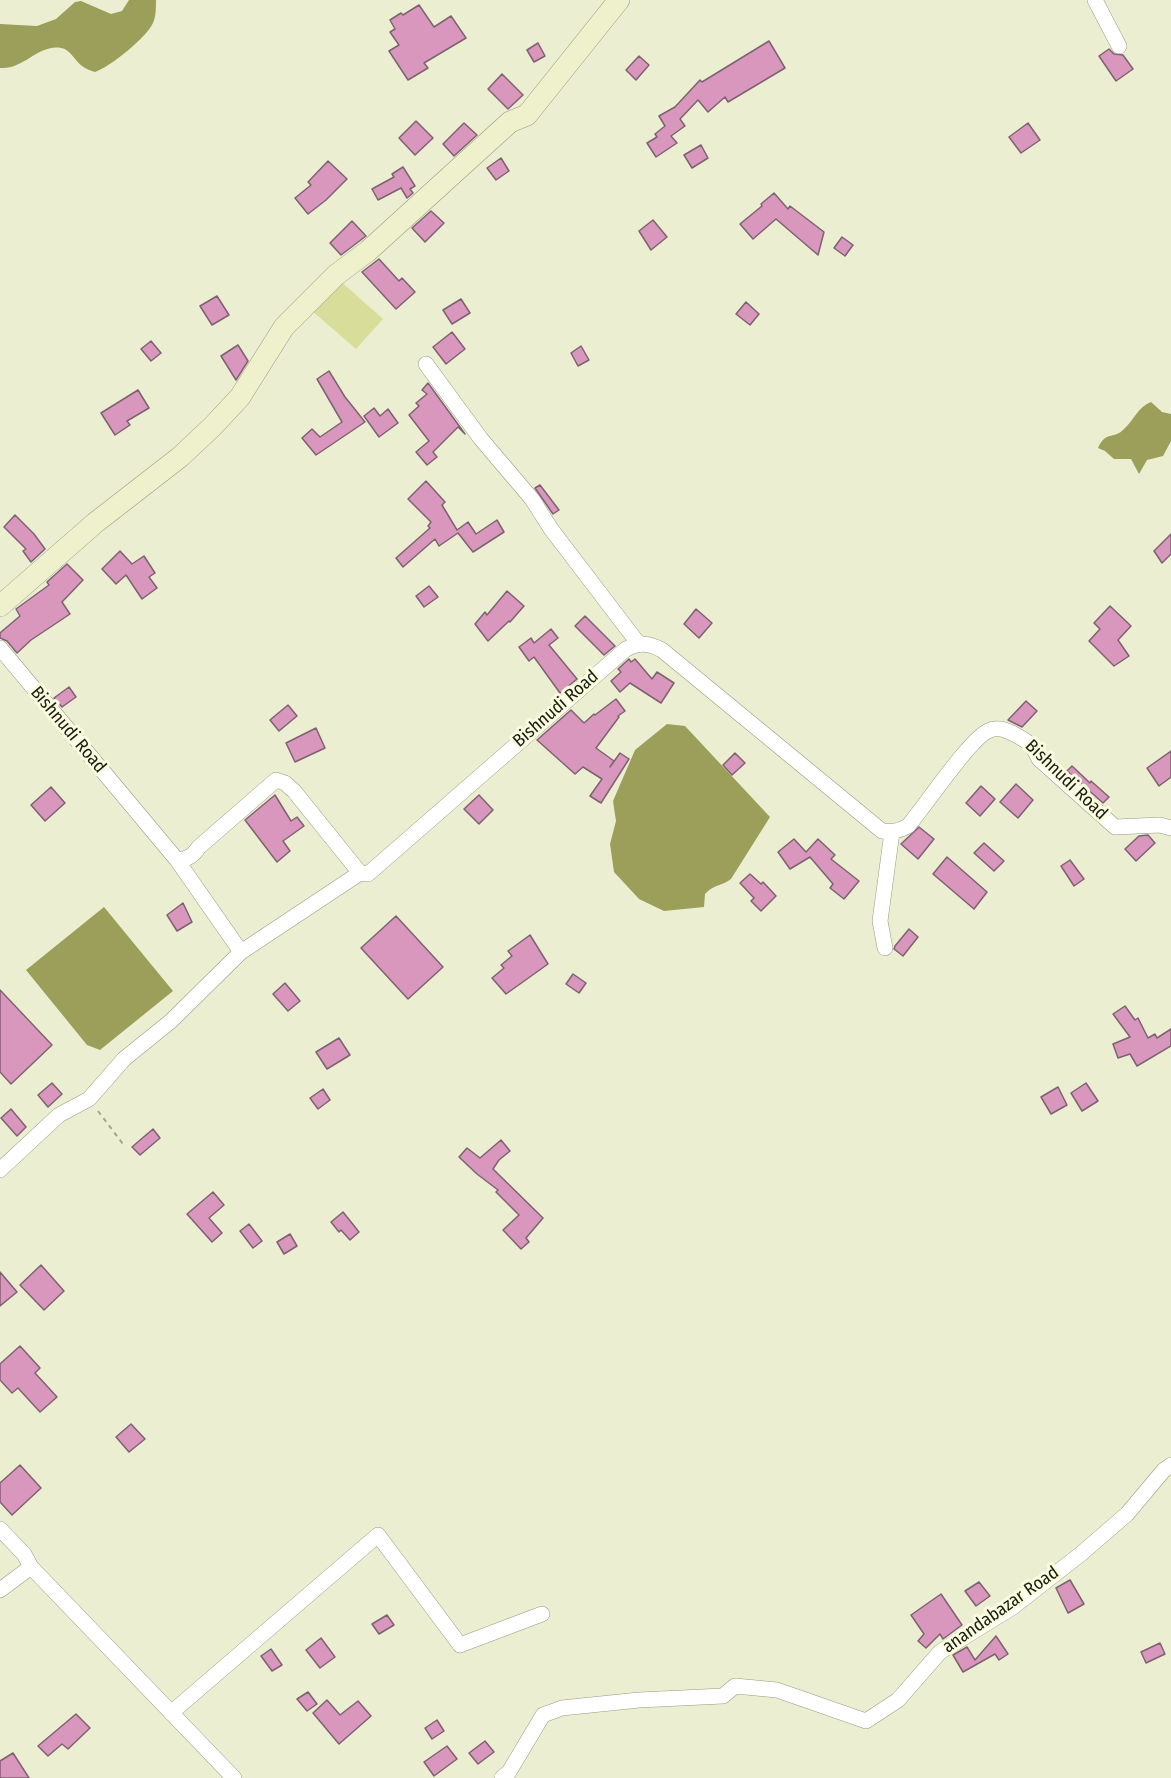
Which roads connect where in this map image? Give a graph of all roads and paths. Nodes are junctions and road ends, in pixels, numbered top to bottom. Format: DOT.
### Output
graph roads {
  1 [pos="619,0"];
  2 [pos="1095,0"];
  3 [pos="1119,46"];
  4 [pos="426,364"];
  5 [pos="0,606"];
  6 [pos="638,643"];
  7 [pos="0,648"];
  8 [pos="1171,828"];
  9 [pos="892,832"];
  10 [pos="177,860"];
  11 [pos="360,873"];
  12 [pos="885,948"];
  13 [pos="241,952"];
  14 [pos="89,1099"];
  15 [pos="123,1144"];
  16 [pos="0,1170"];
  17 [pos="1171,1465"];
  18 [pos="0,1528"];
  19 [pos="31,1567"];
  20 [pos="0,1590"];
  21 [pos="542,1614"];
  22 [pos="171,1713"];
  23 [pos="234,1778"];
  24 [pos="502,1778"];
  1 -- 5 [label="street"];
  2 -- 3 [label="street"];
  4 -- 6 [label="street"];
  6 -- 9 [label="street"];
  6 -- 11 [label="street, Bishnudi Road"];
  7 -- 10 [label="street, Bishnudi Road"];
  8 -- 9 [label="street, Bishnudi Road"];
  9 -- 12 [label="street"];
  10 -- 11 [label="street"];
  10 -- 13 [label="street, Bishnudi Road"];
  11 -- 13 [label="street, Bishnudi Road"];
  13 -- 14 [label="street, Bishnudi Road"];
  14 -- 15 [label="path"];
  14 -- 16 [label="street"];
  17 -- 24 [label="street, anandabazar Road"];
  18 -- 19 [label="street"];
  19 -- 20 [label="street"];
  19 -- 22 [label="street"];
  21 -- 22 [label="street"];
  22 -- 23 [label="street"];
}
